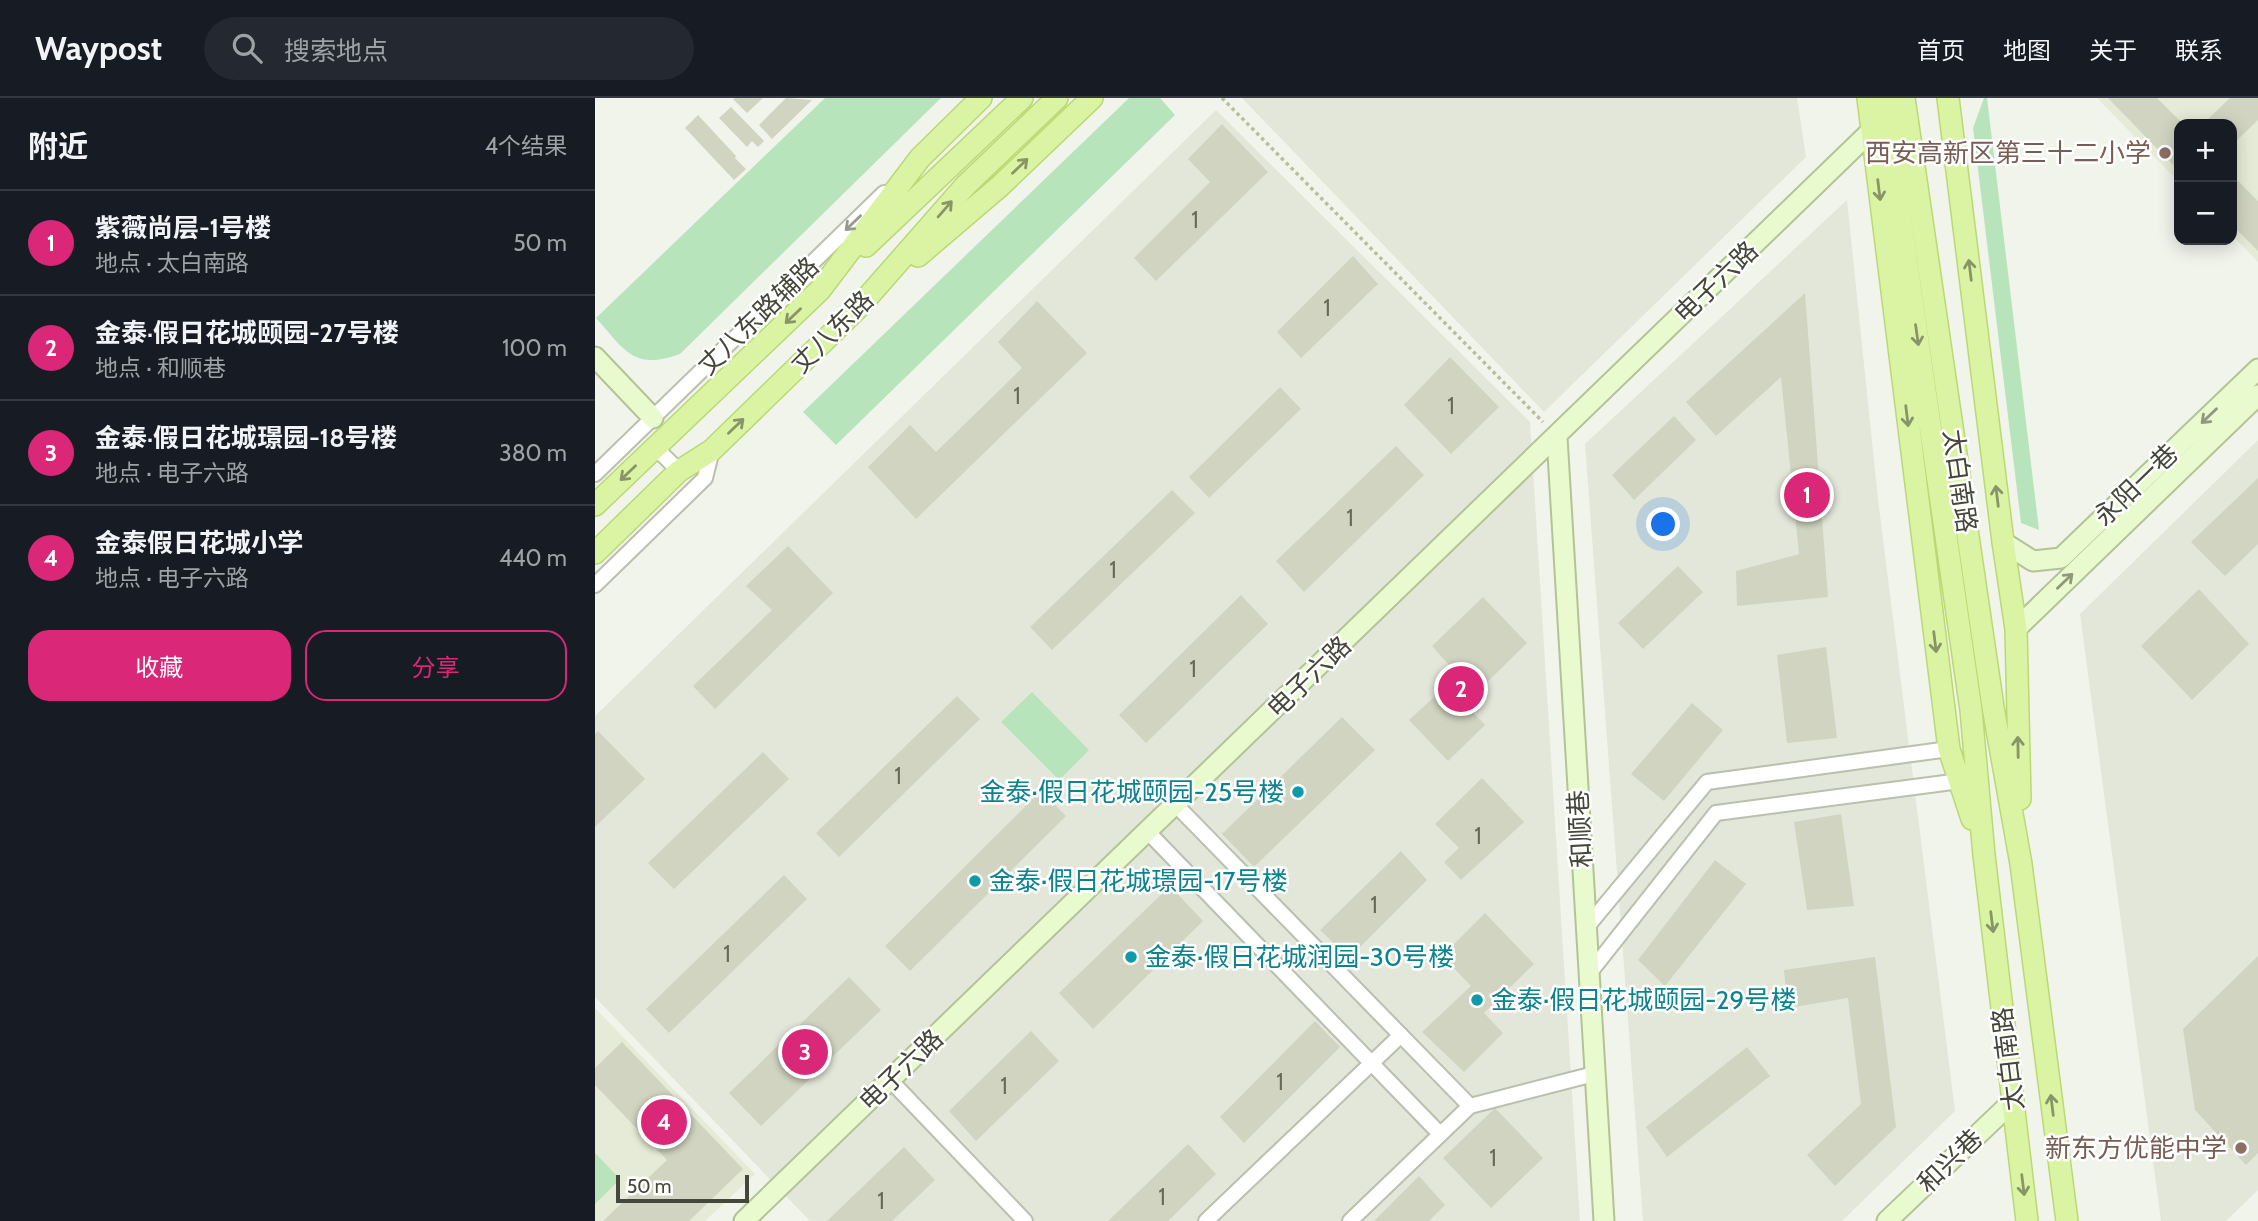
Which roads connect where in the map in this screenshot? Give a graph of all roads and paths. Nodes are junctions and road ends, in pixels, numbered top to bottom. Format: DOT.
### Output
graph roads {
  1 [pos="981,98"];
  2 [pos="1022,98"];
  3 [pos="1057,98"];
  4 [pos="1092,98"];
  5 [pos="1222,98"];
  6 [pos="1867,98"];
  7 [pos="1883,98"];
  8 [pos="1904,98"];
  9 [pos="1948,98"];
  10 [pos="1872,130"];
  11 [pos="920,158"];
  12 [pos="820,290"];
  13 [pos="858,308"];
  14 [pos="595,357"];
  15 [pos="2258,369"];
  16 [pos="2258,395"];
  17 [pos="653,418"];
  18 [pos="1557,437"];
  19 [pos="655,447"];
  20 [pos="712,450"];
  21 [pos="679,471"];
  22 [pos="595,474"];
  23 [pos="595,505"];
  24 [pos="2003,542"];
  25 [pos="595,553"];
  26 [pos="595,585"];
  27 [pos="2016,629"];
  28 [pos="1949,749"];
  29 [pos="1960,781"];
  30 [pos="1176,805"];
  31 [pos="1148,832"];
  32 [pos="1984,855"];
  33 [pos="2021,864"];
  34 [pos="1586,928"];
  35 [pos="1588,975"];
  36 [pos="1401,1035"];
  37 [pos="1372,1063"];
  38 [pos="1594,1074"];
  39 [pos="891,1080"];
  40 [pos="2013,1101"];
  41 [pos="1470,1106"];
  42 [pos="1440,1134"];
  43 [pos="744,1221"];
  44 [pos="1025,1221"];
  45 [pos="1206,1221"];
  46 [pos="1350,1221"];
  47 [pos="1604,1221"];
  48 [pos="1887,1221"];
  49 [pos="2027,1221"];
  50 [pos="2067,1221"];
  1 -- 11 [label="main road, 丈八东路"];
  2 -- 12 [label="main road, 丈八东路"];
  13 -- 3 [label="main road, 丈八东路, one-way"];
  13 -- 4 [label="main road, one-way"];
  5 -- 18 [label="path"];
  6 -- 10 [label="main road, 太白南路"];
  7 -- 32 [label="main road, 太白南路, one-way"];
  8 -- 33 [label="main road, 太白南路"];
  24 -- 9 [label="main road, 太白南路, one-way"];
  10 -- 18 [label="street, 电子六路"];
  10 -- 28 [label="main road, 太白南路, one-way"];
  11 -- 12 [label="main road, 丈八东路"];
  11 -- 17 [label="street, 丈八东路辅路, one-way"];
  12 -- 19 [label="main road, 丈八东路, one-way"];
  20 -- 13 [label="main road, 丈八东路, one-way"];
  14 -- 17 [label="street"];
  15 -- 24 [label="street, 永阳一巷, one-way"];
  27 -- 16 [label="street, 永阳一巷, one-way"];
  17 -- 22 [label="street, 丈八东路辅路"];
  18 -- 30 [label="street, 电子六路"];
  18 -- 34 [label="street, 和顺巷"];
  19 -- 21 [label="street"];
  19 -- 23 [label="main road, 丈八东路, one-way"];
  20 -- 21 [label="main road, 丈八东路"];
  20 -- 26 [label="street"];
  21 -- 25 [label="main road, 丈八东路"];
  24 -- 27 [label="main road, 太白南路"];
  33 -- 27 [label="main road, 太白南路, one-way"];
  28 -- 29 [label="main road, 太白南路"];
  28 -- 34 [label="street"];
  29 -- 32 [label="main road, 太白南路"];
  29 -- 35 [label="street"];
  30 -- 31 [label="street, 电子六路"];
  30 -- 36 [label="street"];
  31 -- 37 [label="street"];
  31 -- 39 [label="street, 电子六路"];
  32 -- 40 [label="main road, 太白南路, one-way"];
  50 -- 33 [label="main road, 太白南路, one-way"];
  34 -- 35 [label="street, 和顺巷"];
  35 -- 38 [label="street, 和顺巷"];
  36 -- 37 [label="street"];
  36 -- 41 [label="street"];
  37 -- 42 [label="street"];
  37 -- 45 [label="street"];
  38 -- 41 [label="street"];
  38 -- 47 [label="street, 和顺巷"];
  39 -- 43 [label="street, 电子六路"];
  39 -- 44 [label="street"];
  40 -- 48 [label="street, 和兴巷"];
  40 -- 49 [label="main road, 太白南路, one-way"];
  41 -- 42 [label="street"];
  42 -- 46 [label="street"];
}
